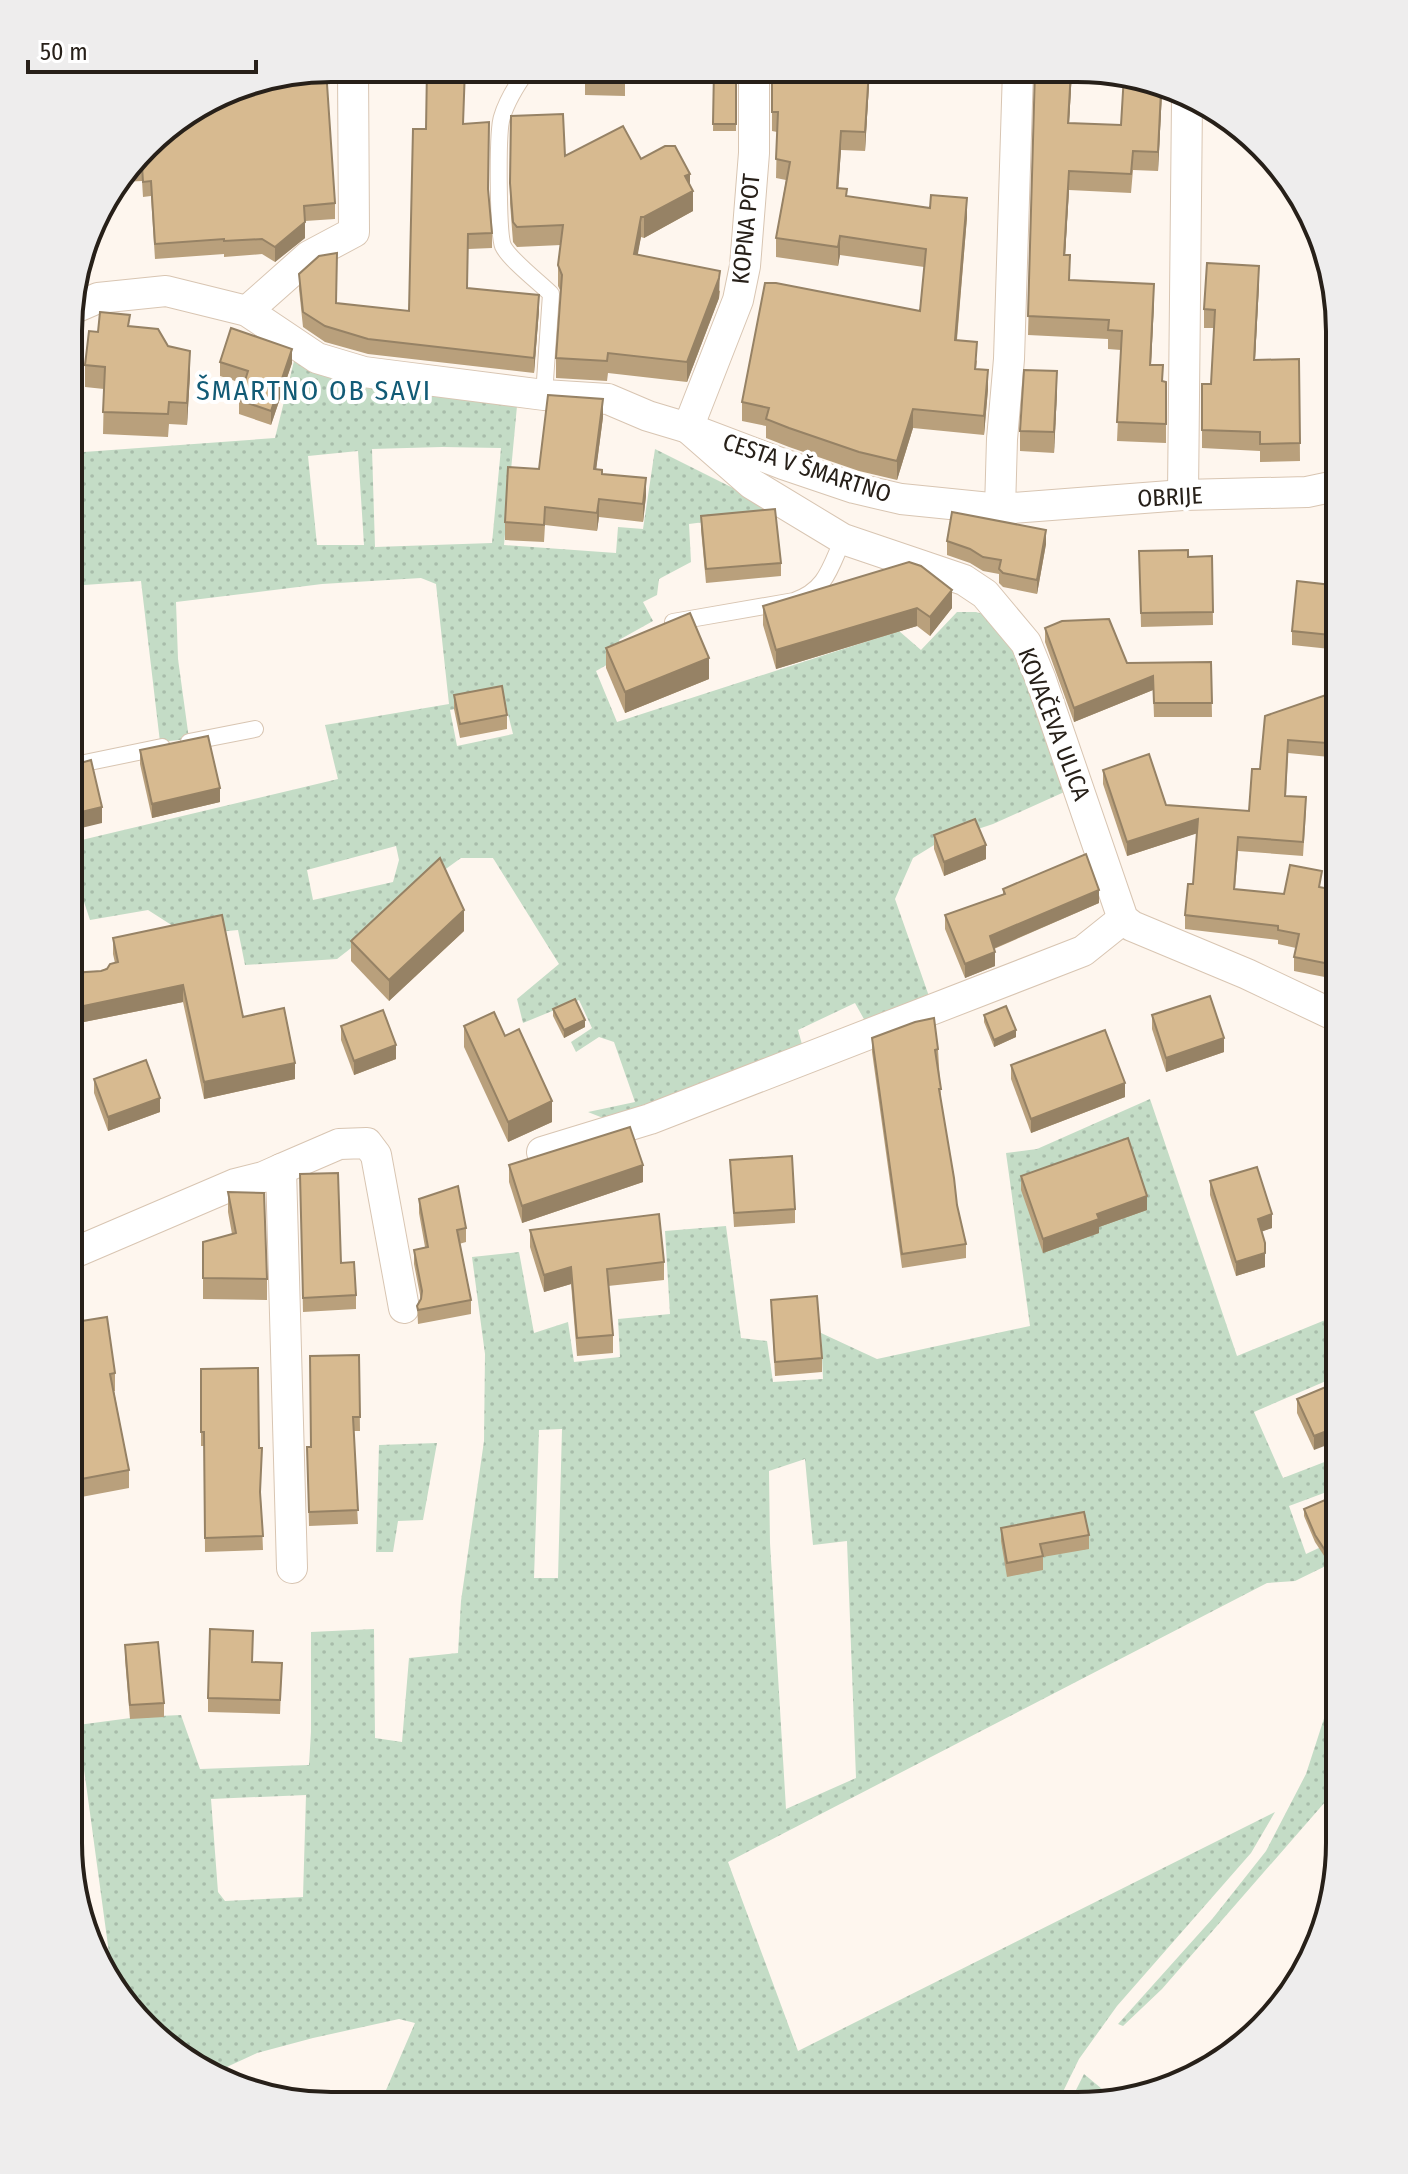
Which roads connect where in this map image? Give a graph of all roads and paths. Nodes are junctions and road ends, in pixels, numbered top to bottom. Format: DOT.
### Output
graph roads {
  1 [pos="754,82"];
  2 [pos="1018,82"];
  3 [pos="353,83"];
  4 [pos="519,83"];
  5 [pos="1187,108"];
  6 [pos="84,304"];
  7 [pos="247,311"];
  8 [pos="544,395"];
  9 [pos="688,428"];
  10 [pos="1326,488"];
  11 [pos="1183,495"];
  12 [pos="1000,509"];
  13 [pos="843,539"];
  14 [pos="670,623"];
  15 [pos="255,729"];
  16 [pos="82,764"];
  17 [pos="1123,919"];
  18 [pos="1326,1011"];
  19 [pos="542,1152"];
  20 [pos="281,1169"];
  21 [pos="82,1249"];
  22 [pos="404,1308"];
  23 [pos="292,1568"];
  1 -- 9 [label="street, KOPNA POT"];
  2 -- 12 [label="street"];
  3 -- 7 [label="street"];
  4 -- 8 [label="lane"];
  5 -- 11 [label="street"];
  6 -- 7 [label="street, CESTA V ŠMARTNO"];
  7 -- 8 [label="street, CESTA V ŠMARTNO"];
  8 -- 9 [label="street, CESTA V ŠMARTNO"];
  9 -- 12 [label="street, CESTA V ŠMARTNO"];
  9 -- 13 [label="street, KOVAČEVA ULICA"];
  10 -- 11 [label="street, OBRIJE"];
  11 -- 12 [label="street, OBRIJE"];
  13 -- 14 [label="lane"];
  13 -- 17 [label="street, KOVAČEVA ULICA"];
  15 -- 16 [label="lane"];
  17 -- 18 [label="street"];
  17 -- 19 [label="street"];
  20 -- 21 [label="street"];
  20 -- 22 [label="street"];
  20 -- 23 [label="street"];
}
